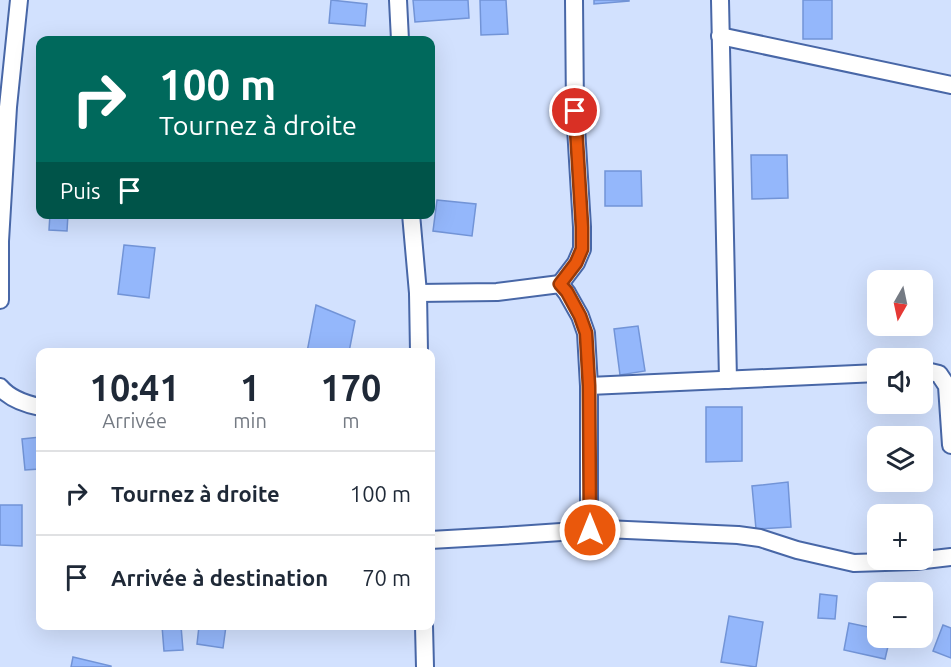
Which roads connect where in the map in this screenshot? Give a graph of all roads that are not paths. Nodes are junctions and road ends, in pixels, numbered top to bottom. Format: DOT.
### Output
graph roads {
  1 [pos="18,0"];
  2 [pos="398,0"];
  3 [pos="574,0"];
  4 [pos="720,0"];
  5 [pos="399,36"];
  6 [pos="720,36"];
  7 [pos="951,85"];
  8 [pos="411,219"];
  9 [pos="560,284"];
  10 [pos="418,293"];
  11 [pos="0,300"];
  12 [pos="419,348"];
  13 [pos="933,373"];
  14 [pos="867,374"];
  15 [pos="728,380"];
  16 [pos="589,386"];
  17 [pos="0,387"];
  18 [pos="36,406"];
  19 [pos="951,445"];
  20 [pos="590,530"];
  21 [pos="435,540"];
  22 [pos="951,557"];
  23 [pos="424,630"];
  24 [pos="425,667"];
  1 -- 11 [label="street"];
  2 -- 5 [label="street"];
  3 -- 9 [label="street"];
  4 -- 6 [label="street"];
  6 -- 7 [label="street"];
  6 -- 15 [label="street"];
  8 -- 10 [label="street"];
  9 -- 10 [label="street"];
  9 -- 16 [label="street"];
  10 -- 12 [label="street"];
  13 -- 19 [label="street"];
  14 -- 15 [label="street"];
  15 -- 16 [label="street"];
  16 -- 20 [label="street"];
  17 -- 18 [label="street"];
  20 -- 21 [label="street"];
  20 -- 22 [label="street"];
  23 -- 24 [label="street"];
}
